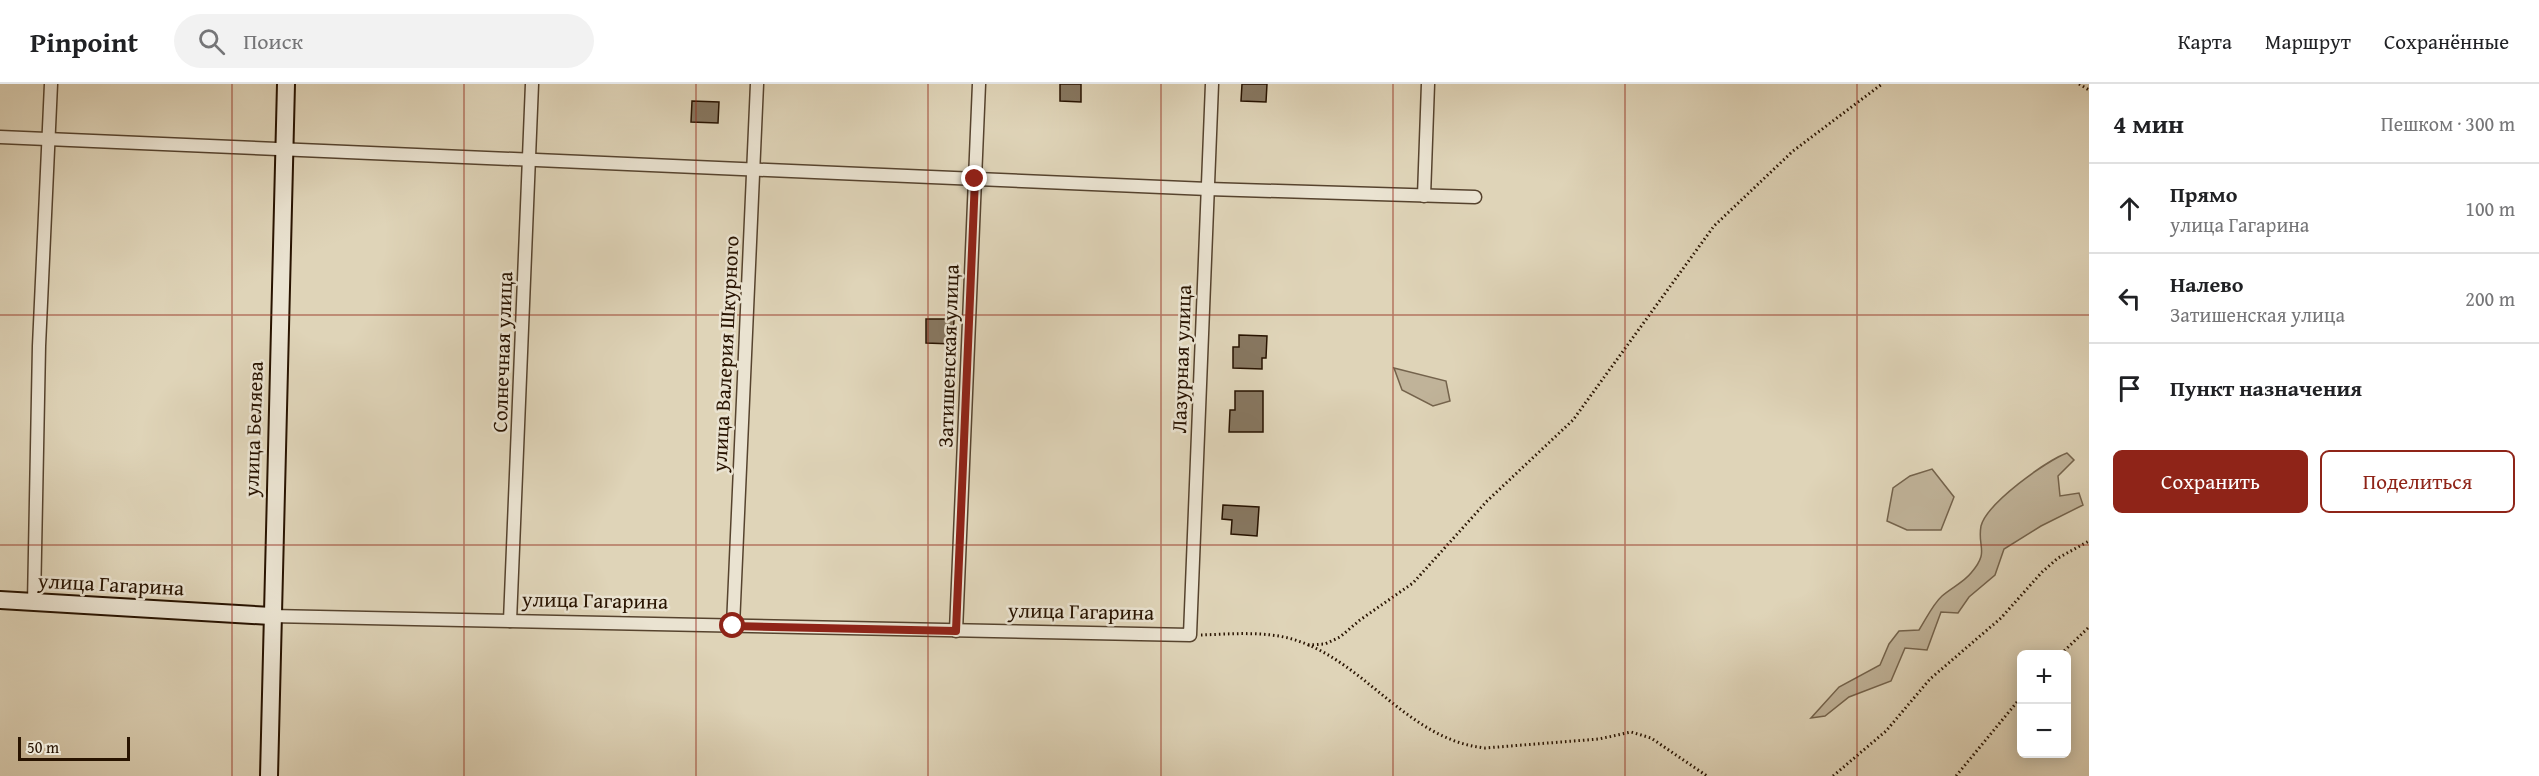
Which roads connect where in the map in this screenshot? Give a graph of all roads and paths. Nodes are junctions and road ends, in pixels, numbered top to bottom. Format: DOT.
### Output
graph roads {
  1 [pos="51,84"];
  2 [pos="286,84"];
  3 [pos="532,84"];
  4 [pos="757,84"];
  5 [pos="979,84"];
  6 [pos="1212,84"];
  7 [pos="1428,84"];
  8 [pos="1882,84"];
  9 [pos="2079,84"];
  10 [pos="2089,89"];
  11 [pos="0,137"];
  12 [pos="49,139"];
  13 [pos="284,149"];
  14 [pos="529,160"];
  15 [pos="753,170"];
  16 [pos="975,179"];
  17 [pos="1208,189"];
  18 [pos="1424,196"];
  19 [pos="1475,197"];
  20 [pos="2089,541"];
  21 [pos="0,600"];
  22 [pos="34,603"];
  23 [pos="271,616"];
  24 [pos="510,621"];
  25 [pos="733,626"];
  26 [pos="2089,627"];
  27 [pos="956,631"];
  28 [pos="1190,635"];
  29 [pos="1308,645"];
  30 [pos="2065,650"];
  31 [pos="2017,702"];
  32 [pos="269,776"];
  33 [pos="1707,776"];
  34 [pos="1833,776"];
  35 [pos="1956,776"];
  1 -- 12 [label="street"];
  2 -- 13 [label="street, улица Беляева"];
  3 -- 14 [label="street, Солнечная улица"];
  4 -- 15 [label="street, улица Валерия Шкурного"];
  5 -- 16 [label="street, Затишенская улица"];
  6 -- 17 [label="street, Лазурная улица"];
  7 -- 18 [label="street"];
  8 -- 29 [label="path"];
  9 -- 10 [label="path"];
  11 -- 12 [label="street"];
  12 -- 13 [label="street"];
  12 -- 22 [label="street"];
  13 -- 14 [label="street"];
  13 -- 23 [label="street, улица Беляева"];
  14 -- 15 [label="street"];
  14 -- 24 [label="street, Солнечная улица"];
  15 -- 16 [label="street"];
  15 -- 25 [label="street, улица Валерия Шкурного"];
  16 -- 17 [label="street"];
  16 -- 27 [label="street, Затишенская улица"];
  17 -- 18 [label="street"];
  17 -- 28 [label="street, Лазурная улица"];
  18 -- 19 [label="street"];
  20 -- 34 [label="path"];
  21 -- 22 [label="street, улица Гагарина"];
  22 -- 23 [label="street, улица Гагарина"];
  23 -- 24 [label="street, улица Гагарина"];
  23 -- 32 [label="street, улица Беляева"];
  24 -- 25 [label="street, улица Гагарина"];
  25 -- 27 [label="street, улица Гагарина"];
  26 -- 30 [label="path"];
  27 -- 28 [label="street, улица Гагарина"];
  28 -- 29 [label="path"];
  29 -- 33 [label="path"];
  31 -- 35 [label="path"];
}
